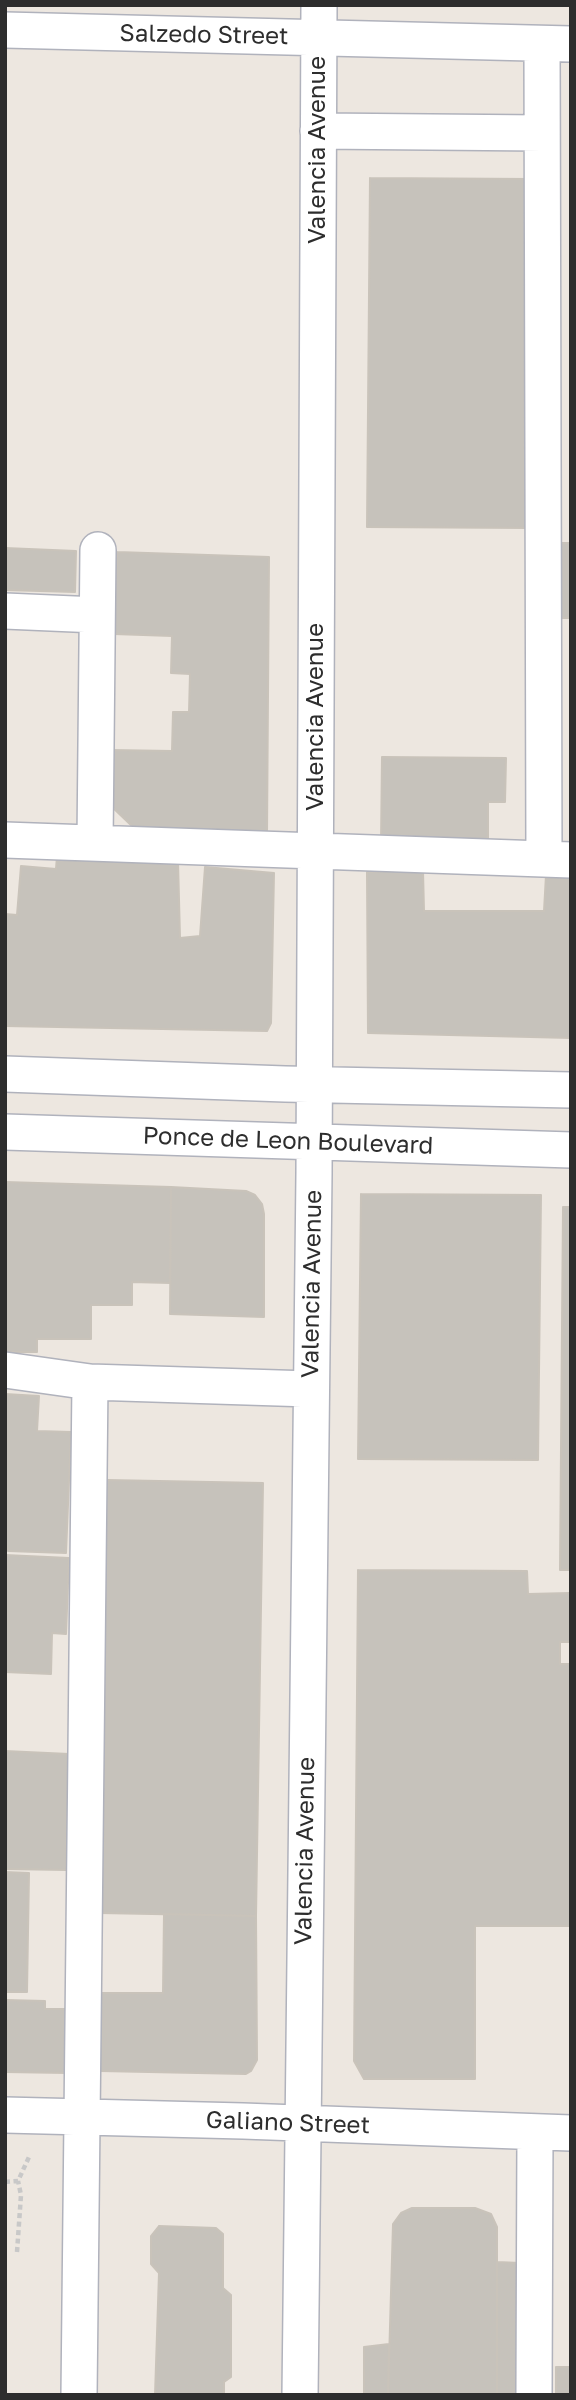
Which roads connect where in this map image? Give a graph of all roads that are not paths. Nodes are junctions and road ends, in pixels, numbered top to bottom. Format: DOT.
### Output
graph roads {
  1 [pos="98,19"];
  2 [pos="318,22"];
  3 [pos="5,30"];
  4 [pos="556,44"];
  5 [pos="318,131"];
  6 [pos="542,133"];
  7 [pos="557,509"];
  8 [pos="98,550"];
  9 [pos="5,611"];
  10 [pos="97,615"];
  11 [pos="5,840"];
  12 [pos="94,842"];
  13 [pos="314,852"];
  14 [pos="558,860"];
  15 [pos="5,1074"];
  16 [pos="313,1084"];
  17 [pos="571,1090"];
  18 [pos="5,1132"];
  19 [pos="313,1143"];
  20 [pos="571,1150"];
  21 [pos="5,1370"];
  22 [pos="90,1382"];
  23 [pos="310,1389"];
  24 [pos="5,2115"];
  25 [pos="82,2118"];
  26 [pos="302,2123"];
  27 [pos="536,2132"];
  28 [pos="571,2133"];
  29 [pos="79,2395"];
  30 [pos="300,2395"];
  31 [pos="534,2395"];
  1 -- 2 [label="street, Salzedo Street"];
  1 -- 3 [label="street, Salzedo Street"];
  2 -- 4 [label="street, Salzedo Street"];
  2 -- 5 [label="street, Valencia Avenue"];
  4 -- 6 [label="street"];
  5 -- 6 [label="street"];
  5 -- 13 [label="street, Valencia Avenue"];
  6 -- 7 [label="street"];
  7 -- 14 [label="street"];
  8 -- 10 [label="street"];
  9 -- 10 [label="street"];
  10 -- 12 [label="street"];
  11 -- 12 [label="street"];
  12 -- 13 [label="street"];
  13 -- 14 [label="street"];
  13 -- 16 [label="street, Valencia Avenue"];
  15 -- 16 [label="street"];
  16 -- 17 [label="street"];
  16 -- 19 [label="street, Valencia Avenue"];
  18 -- 19 [label="street, Ponce de Leon Boulevard"];
  19 -- 20 [label="street, Ponce de Leon Boulevard"];
  19 -- 23 [label="street, Valencia Avenue"];
  21 -- 22 [label="street"];
  22 -- 23 [label="street"];
  22 -- 25 [label="street"];
  23 -- 26 [label="street, Valencia Avenue"];
  24 -- 25 [label="street, Galiano Street"];
  25 -- 26 [label="street, Galiano Street"];
  25 -- 29 [label="street"];
  26 -- 27 [label="street, Galiano Street"];
  26 -- 30 [label="street, Valencia Avenue"];
  27 -- 28 [label="street, Galiano Street"];
  27 -- 31 [label="street"];
}
